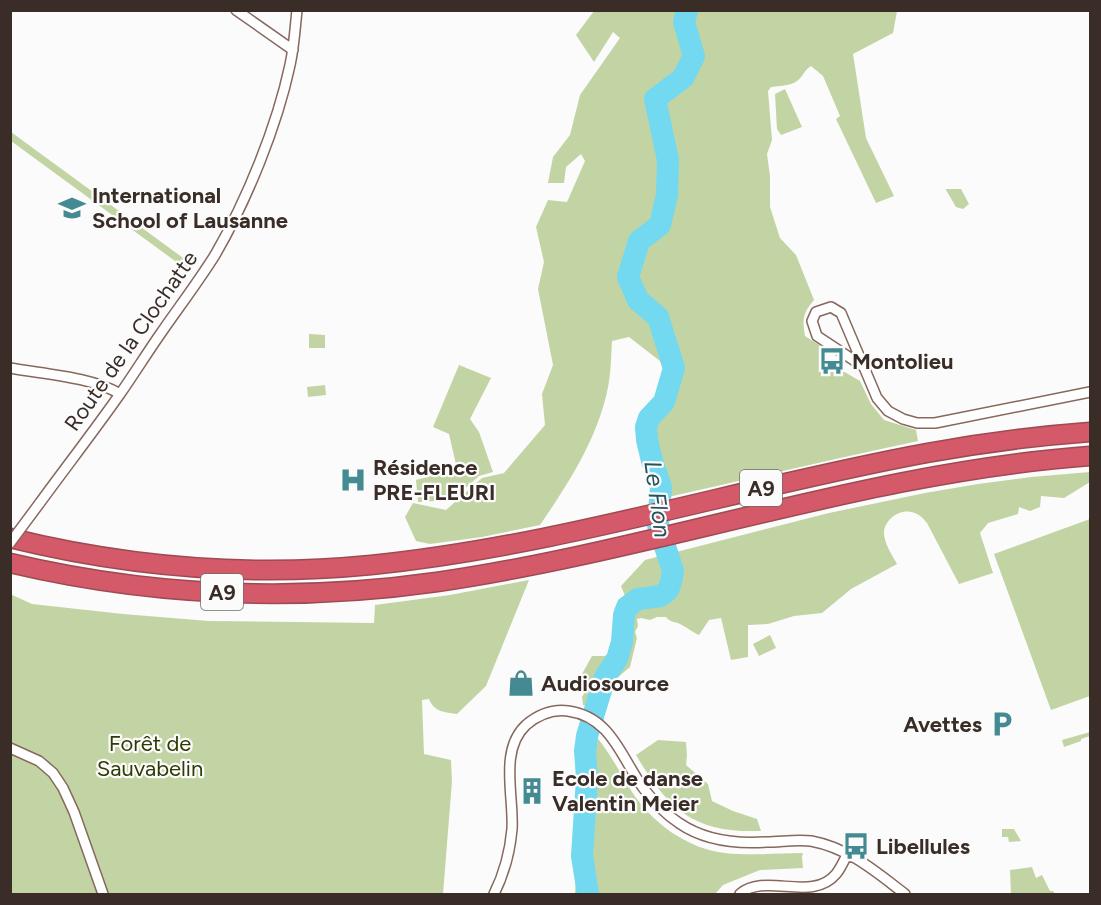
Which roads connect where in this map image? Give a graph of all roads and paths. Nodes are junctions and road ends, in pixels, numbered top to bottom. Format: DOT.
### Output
graph roads {
  1 [pos="236,10"];
  2 [pos="297,10"];
  3 [pos="293,50"];
  4 [pos="864,367"];
  5 [pos="10,368"];
  6 [pos="1090,392"];
  7 [pos="120,394"];
  8 [pos="1090,432"];
  9 [pos="1090,456"];
  10 [pos="10,538"];
  11 [pos="10,543"];
  12 [pos="10,563"];
  13 [pos="10,748"];
  14 [pos="848,853"];
  15 [pos="103,894"];
  16 [pos="494,894"];
  17 [pos="740,894"];
  18 [pos="905,894"];
  1 -- 3 [label="street"];
  2 -- 3 [label="street, Route de la Clochatte"];
  3 -- 7 [label="street, Route de la Clochatte"];
  4 -- 4 [label="street"];
  4 -- 6 [label="street"];
  5 -- 7 [label="street"];
  7 -- 11 [label="street, Route de la Clochatte, bridge"];
  8 -- 10 [label="highway, A9"];
  9 -- 12 [label="highway, A9"];
  13 -- 15 [label="street"];
  14 -- 16 [label="street"];
  14 -- 17 [label="street"];
  14 -- 18 [label="street"];
}
